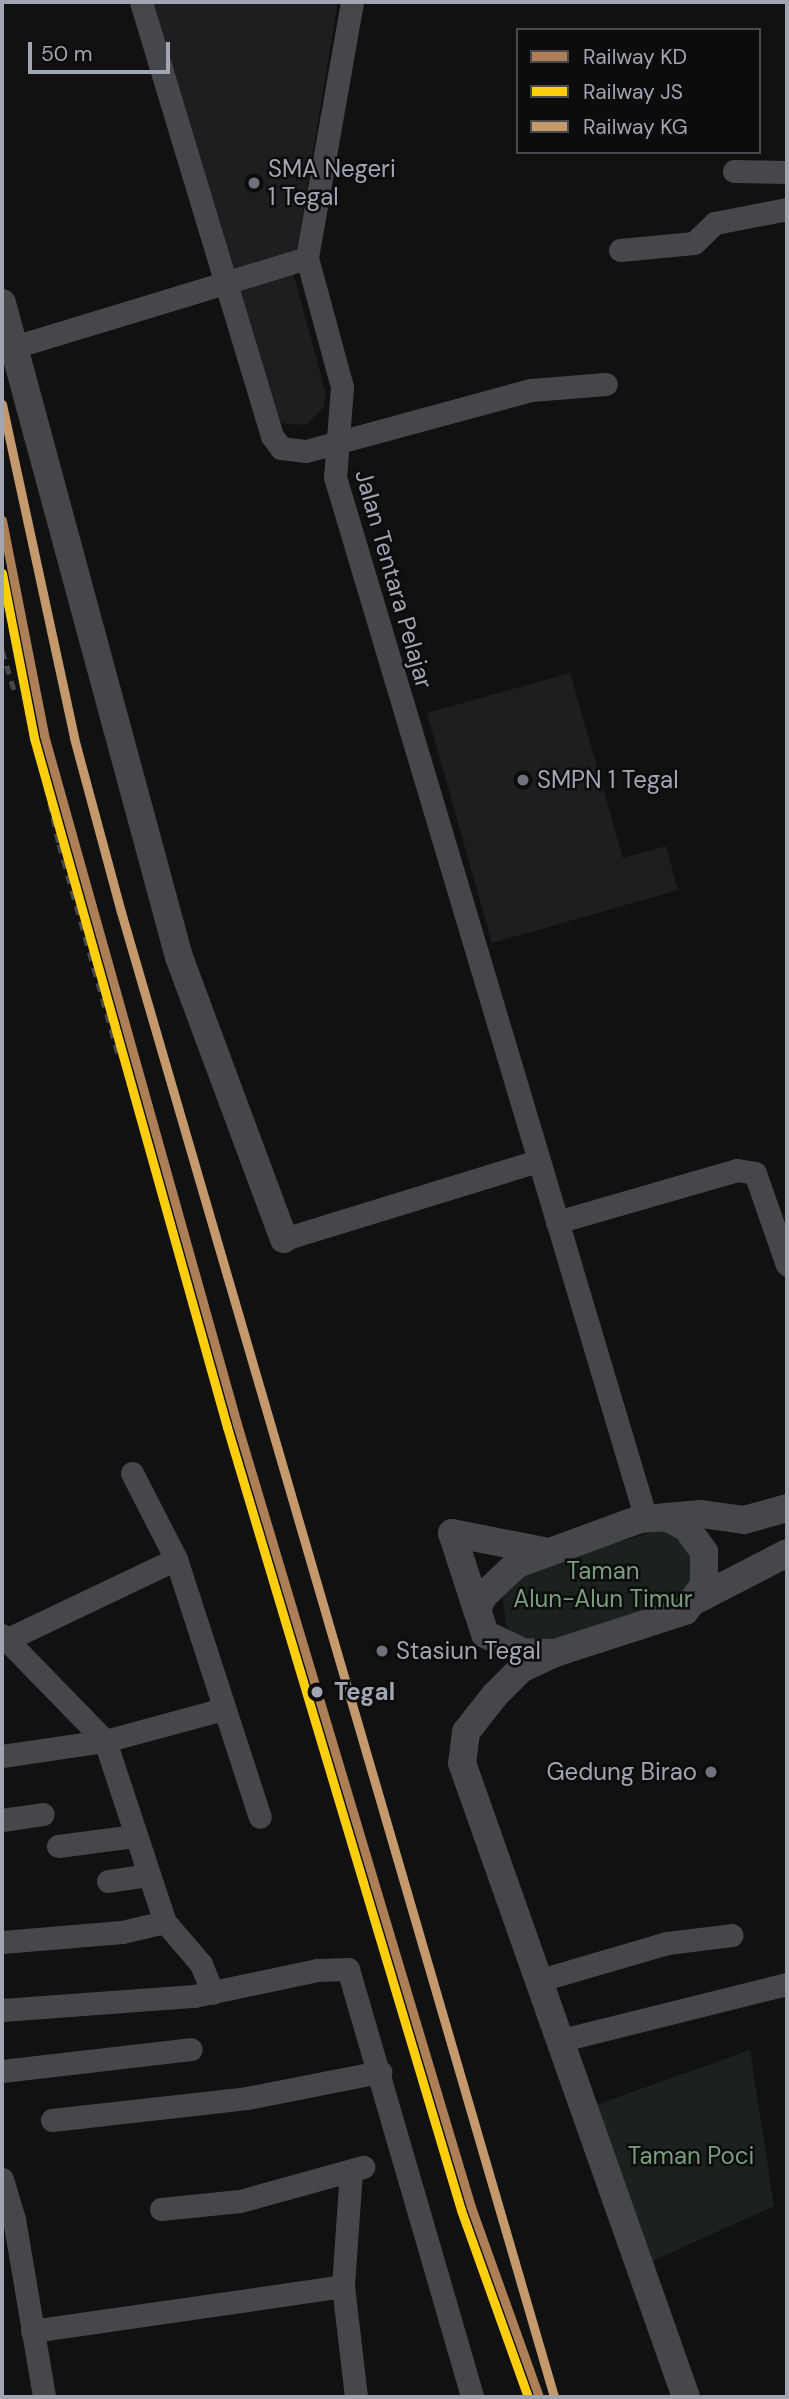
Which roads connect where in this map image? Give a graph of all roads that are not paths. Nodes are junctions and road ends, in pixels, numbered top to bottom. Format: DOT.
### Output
graph roads {
  1 [pos="141,2"];
  2 [pos="352,2"];
  3 [pos="734,171"];
  4 [pos="787,172"];
  5 [pos="787,209"];
  6 [pos="620,250"];
  7 [pos="307,258"];
  8 [pos="225,280"];
  9 [pos="2,303"];
  10 [pos="14,347"];
  11 [pos="606,384"];
  12 [pos="335,443"];
  13 [pos="538,1161"];
  14 [pos="557,1222"];
  15 [pos="284,1239"];
  16 [pos="787,1265"];
  17 [pos="132,1473"];
  18 [pos="787,1508"];
  19 [pos="656,1518"];
  20 [pos="543,1551"];
  21 [pos="787,1553"];
  22 [pos="176,1559"];
  23 [pos="696,1600"];
  24 [pos="481,1622"];
  25 [pos="4,1637"];
  26 [pos="555,1653"];
  27 [pos="495,1695"];
  28 [pos="224,1709"];
  29 [pos="105,1741"];
  30 [pos="2,1756"];
  31 [pos="43,1814"];
  32 [pos="260,1817"];
  33 [pos="2,1820"];
  34 [pos="135,1836"];
  35 [pos="58,1846"];
  36 [pos="148,1875"];
  37 [pos="108,1881"];
  38 [pos="165,1922"];
  39 [pos="732,1935"];
  40 [pos="2,1942"];
  41 [pos="537,1981"];
  42 [pos="787,1984"];
  43 [pos="213,1993"];
  44 [pos="2,2010"];
  45 [pos="562,2040"];
  46 [pos="191,2049"];
  47 [pos="2,2071"];
  48 [pos="380,2072"];
  49 [pos="52,2120"];
  50 [pos="2,2179"];
  51 [pos="161,2209"];
  52 [pos="11,2278"];
  53 [pos="343,2286"];
  54 [pos="32,2331"];
  55 [pos="36,2396"];
  56 [pos="356,2397"];
  57 [pos="472,2397"];
  58 [pos="686,2397"];
  1 -- 8 [label="street"];
  2 -- 7 [label="street, Jalan Tentara Pelajar"];
  3 -- 4 [label="street"];
  5 -- 6 [label="street"];
  7 -- 8 [label="street"];
  7 -- 12 [label="street, Jalan Tentara Pelajar"];
  8 -- 10 [label="street"];
  8 -- 12 [label="street"];
  9 -- 10 [label="street"];
  10 -- 15 [label="street"];
  11 -- 12 [label="street"];
  12 -- 13 [label="street, Jalan Tentara Pelajar"];
  13 -- 14 [label="street, Jalan Tentara Pelajar"];
  13 -- 15 [label="street"];
  14 -- 16 [label="street"];
  14 -- 19 [label="street, Jalan Tentara Pelajar"];
  17 -- 22 [label="street"];
  18 -- 19 [label="street"];
  19 -- 20 [label="street"];
  19 -- 23 [label="street"];
  20 -- 24 [label="street"];
  20 -- 24 [label="street"];
  21 -- 23 [label="street"];
  22 -- 25 [label="street"];
  22 -- 28 [label="street"];
  23 -- 26 [label="street"];
  24 -- 26 [label="street"];
  24 -- 27 [label="street"];
  25 -- 29 [label="street"];
  26 -- 27 [label="street"];
  27 -- 41 [label="street"];
  28 -- 29 [label="street"];
  28 -- 32 [label="street"];
  29 -- 30 [label="street"];
  29 -- 34 [label="street"];
  31 -- 33 [label="street"];
  34 -- 35 [label="street"];
  34 -- 36 [label="street"];
  36 -- 37 [label="street"];
  36 -- 38 [label="street"];
  38 -- 40 [label="street"];
  38 -- 43 [label="street"];
  39 -- 41 [label="street"];
  41 -- 45 [label="street"];
  42 -- 45 [label="street"];
  43 -- 44 [label="street"];
  43 -- 48 [label="street"];
  45 -- 58 [label="street"];
  46 -- 47 [label="street"];
  48 -- 49 [label="street"];
  48 -- 57 [label="street"];
  50 -- 52 [label="street"];
  51 -- 53 [label="street"];
  52 -- 54 [label="street"];
  53 -- 54 [label="street"];
  53 -- 56 [label="street"];
  54 -- 55 [label="street"];
}
